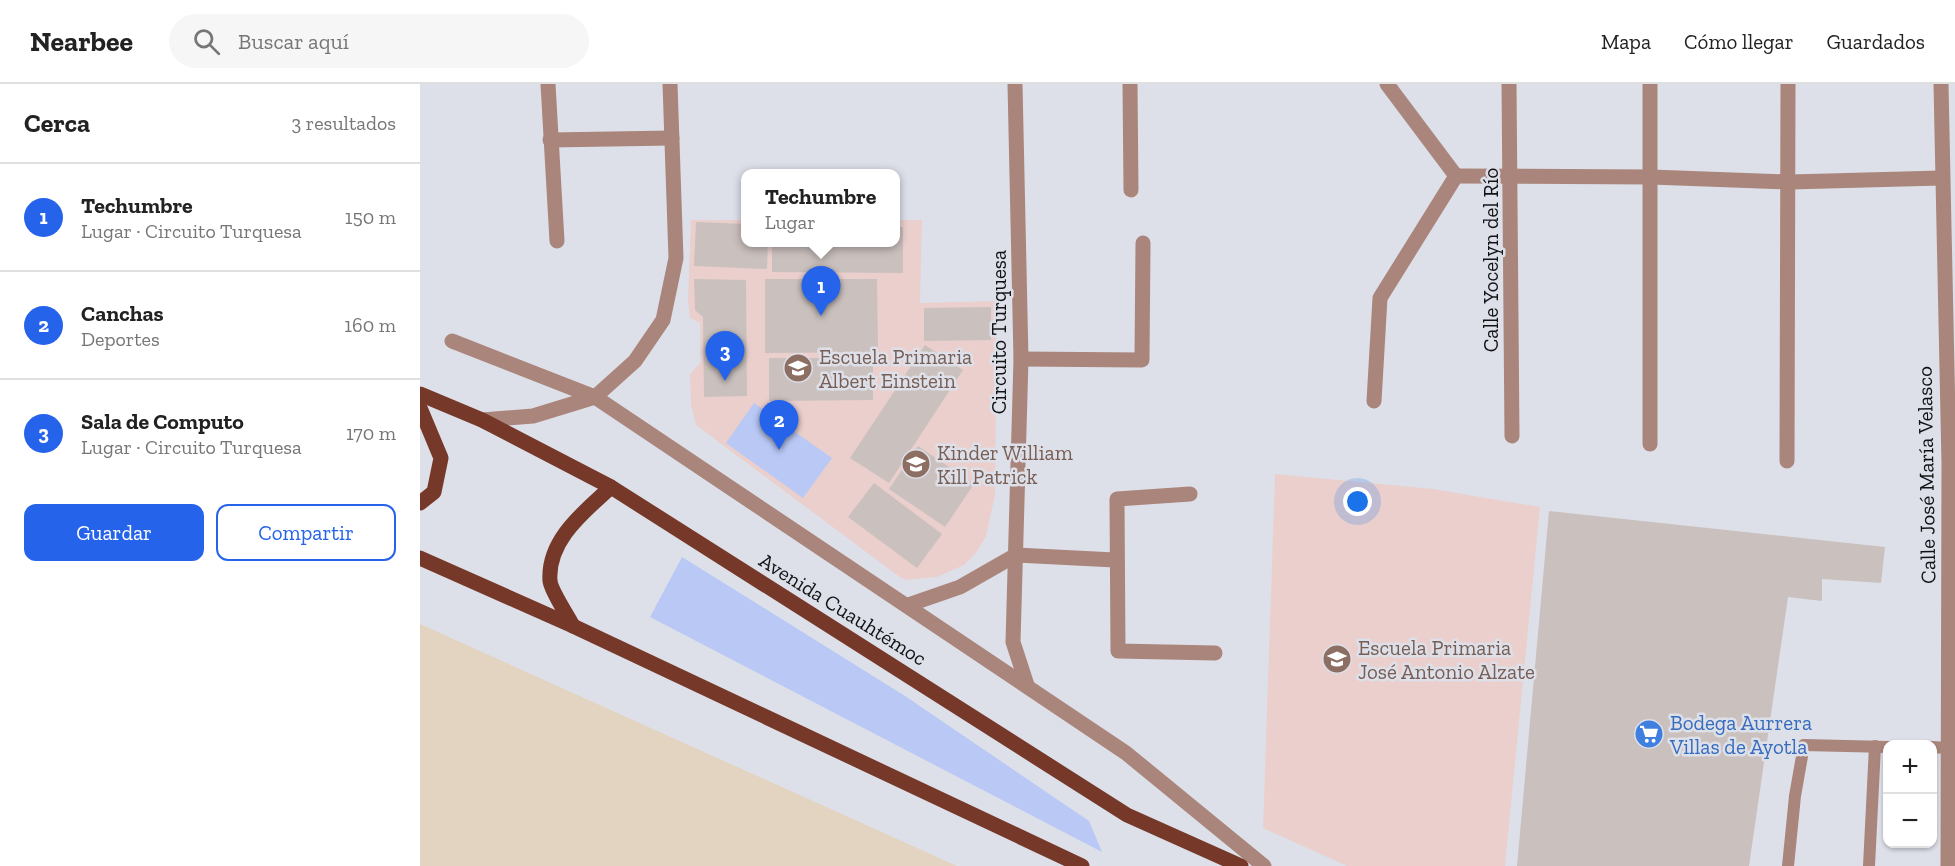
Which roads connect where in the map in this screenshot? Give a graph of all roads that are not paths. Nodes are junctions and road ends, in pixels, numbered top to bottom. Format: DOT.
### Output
graph roads {
  1 [pos="548,84"];
  2 [pos="670,84"];
  3 [pos="1015,84"];
  4 [pos="1130,84"];
  5 [pos="1387,84"];
  6 [pos="1509,84"];
  7 [pos="1650,84"];
  8 [pos="1788,84"];
  9 [pos="1941,84"];
  10 [pos="672,138"];
  11 [pos="550,140"];
  12 [pos="1456,176"];
  13 [pos="1511,177"];
  14 [pos="1651,177"];
  15 [pos="1941,178"];
  16 [pos="1790,182"];
  17 [pos="1131,190"];
  18 [pos="557,241"];
  19 [pos="1143,243"];
  20 [pos="452,341"];
  21 [pos="1021,359"];
  22 [pos="420,394"];
  23 [pos="596,397"];
  24 [pos="1374,401"];
  25 [pos="420,408"];
  26 [pos="482,420"];
  27 [pos="1512,436"];
  28 [pos="1650,444"];
  29 [pos="1787,461"];
  30 [pos="611,487"];
  31 [pos="1190,494"];
  32 [pos="420,502"];
  33 [pos="1016,555"];
  34 [pos="420,558"];
  35 [pos="1115,560"];
  36 [pos="908,605"];
  37 [pos="573,626"];
  38 [pos="1215,653"];
  39 [pos="1027,685"];
  40 [pos="1881,746"];
  41 [pos="1937,747"];
  42 [pos="1948,748"];
  43 [pos="1082,866"];
  44 [pos="1241,866"];
  45 [pos="1264,866"];
  46 [pos="1788,866"];
  47 [pos="1869,866"];
  48 [pos="1948,866"];
  1 -- 11 [label="street"];
  2 -- 10 [label="street"];
  3 -- 21 [label="street, Circuito Turquesa"];
  4 -- 17 [label="street"];
  5 -- 12 [label="street"];
  6 -- 13 [label="street, Calle Yocelyn del Río"];
  7 -- 14 [label="street"];
  8 -- 16 [label="street"];
  9 -- 15 [label="street, Calle José María Velasco"];
  10 -- 11 [label="street"];
  10 -- 23 [label="street"];
  11 -- 18 [label="street"];
  12 -- 13 [label="street"];
  12 -- 24 [label="street"];
  13 -- 14 [label="street"];
  13 -- 27 [label="street, Calle Yocelyn del Río"];
  14 -- 16 [label="street"];
  14 -- 28 [label="street"];
  15 -- 16 [label="street"];
  15 -- 42 [label="street, Calle José María Velasco"];
  16 -- 29 [label="street"];
  19 -- 21 [label="street"];
  20 -- 23 [label="street"];
  21 -- 33 [label="street, Circuito Turquesa"];
  22 -- 26 [label="main road, Avenida Cuauhtémoc"];
  23 -- 26 [label="street"];
  23 -- 36 [label="street"];
  25 -- 32 [label="main road"];
  26 -- 30 [label="main road, Avenida Cuauhtémoc"];
  30 -- 37 [label="main road"];
  30 -- 44 [label="main road, Avenida Cuauhtémoc"];
  31 -- 35 [label="street"];
  33 -- 35 [label="street"];
  33 -- 36 [label="street"];
  33 -- 39 [label="street, Circuito Turquesa"];
  34 -- 37 [label="main road"];
  35 -- 38 [label="street"];
  36 -- 39 [label="street"];
  37 -- 43 [label="main road"];
  39 -- 45 [label="street"];
  40 -- 46 [label="lane"];
  40 -- 47 [label="lane"];
  41 -- 42 [label="lane"];
  42 -- 48 [label="street, Calle José María Velasco"];
}
